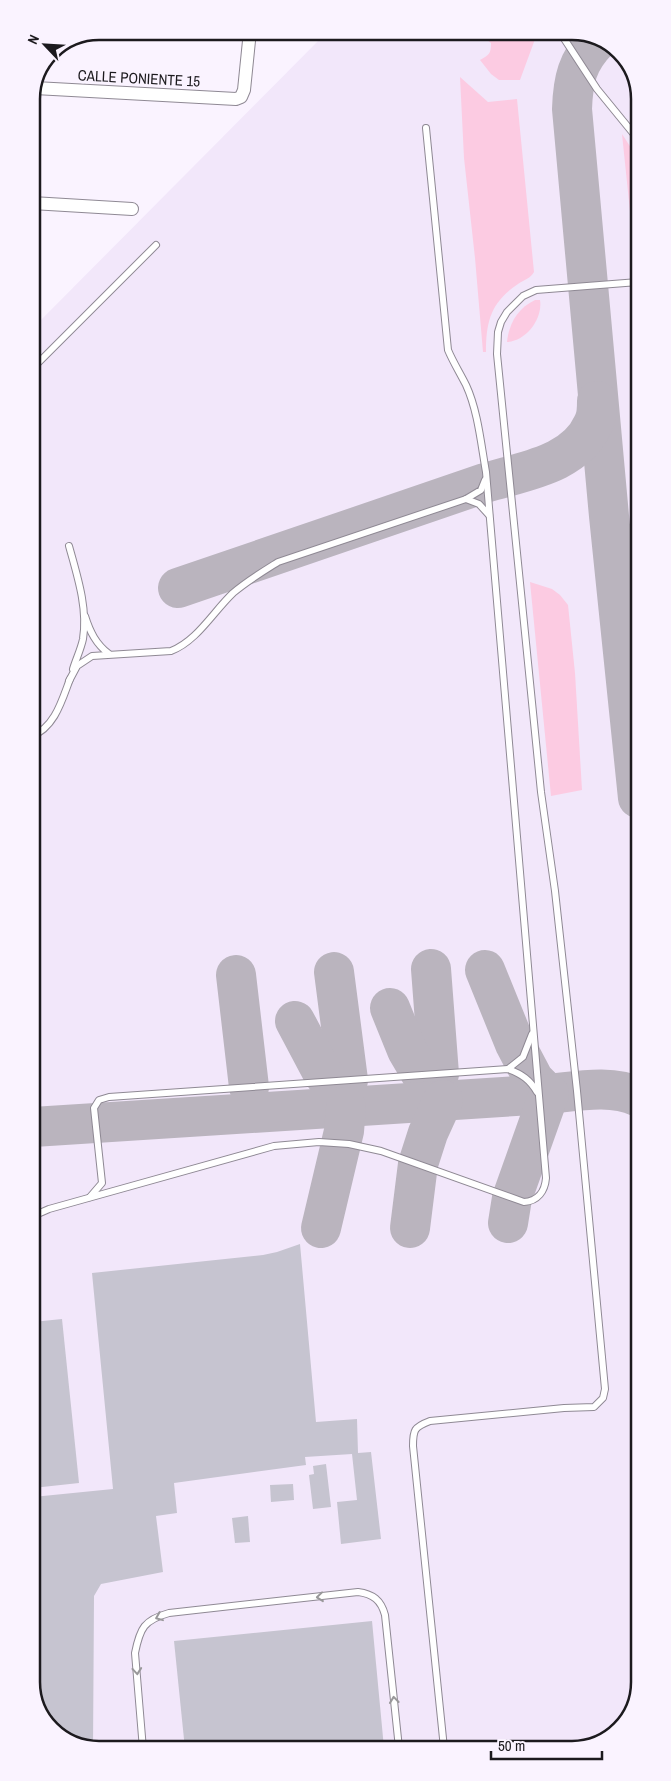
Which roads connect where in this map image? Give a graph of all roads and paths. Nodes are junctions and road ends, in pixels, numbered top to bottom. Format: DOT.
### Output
graph roads {
  1 [pos="249,40"];
  2 [pos="565,40"];
  3 [pos="41,88"];
  4 [pos="426,128"];
  5 [pos="631,130"];
  6 [pos="40,203"];
  7 [pos="132,209"];
  8 [pos="156,246"];
  9 [pos="631,283"];
  10 [pos="40,361"];
  11 [pos="486,472"];
  12 [pos="466,499"];
  13 [pos="490,516"];
  14 [pos="69,546"];
  15 [pos="83,611"];
  16 [pos="109,654"];
  17 [pos="69,681"];
  18 [pos="40,732"];
  19 [pos="533,1032"];
  20 [pos="508,1070"];
  21 [pos="539,1094"];
  22 [pos="102,1183"];
  23 [pos="117,1190"];
  24 [pos="89,1198"];
  25 [pos="40,1213"];
  26 [pos="142,1741"];
  27 [pos="398,1741"];
  28 [pos="443,1741"];
  1 -- 3 [label="street, CALLE PONIENTE 15"];
  2 -- 5 [label="lane"];
  4 -- 11 [label="lane"];
  6 -- 7 [label="street"];
  8 -- 10 [label="lane"];
  9 -- 28 [label="lane"];
  11 -- 12 [label="lane"];
  11 -- 13 [label="lane"];
  12 -- 13 [label="lane"];
  12 -- 16 [label="lane"];
  13 -- 19 [label="lane"];
  14 -- 15 [label="lane"];
  15 -- 16 [label="lane"];
  15 -- 17 [label="lane"];
  16 -- 17 [label="lane"];
  17 -- 18 [label="lane"];
  19 -- 20 [label="lane"];
  19 -- 21 [label="lane"];
  20 -- 21 [label="lane"];
  20 -- 22 [label="lane"];
  21 -- 23 [label="lane"];
  22 -- 23 [label="lane"];
  22 -- 24 [label="lane"];
  23 -- 24 [label="lane"];
  24 -- 25 [label="lane"];
  27 -- 26 [label="lane, one-way"];
}
